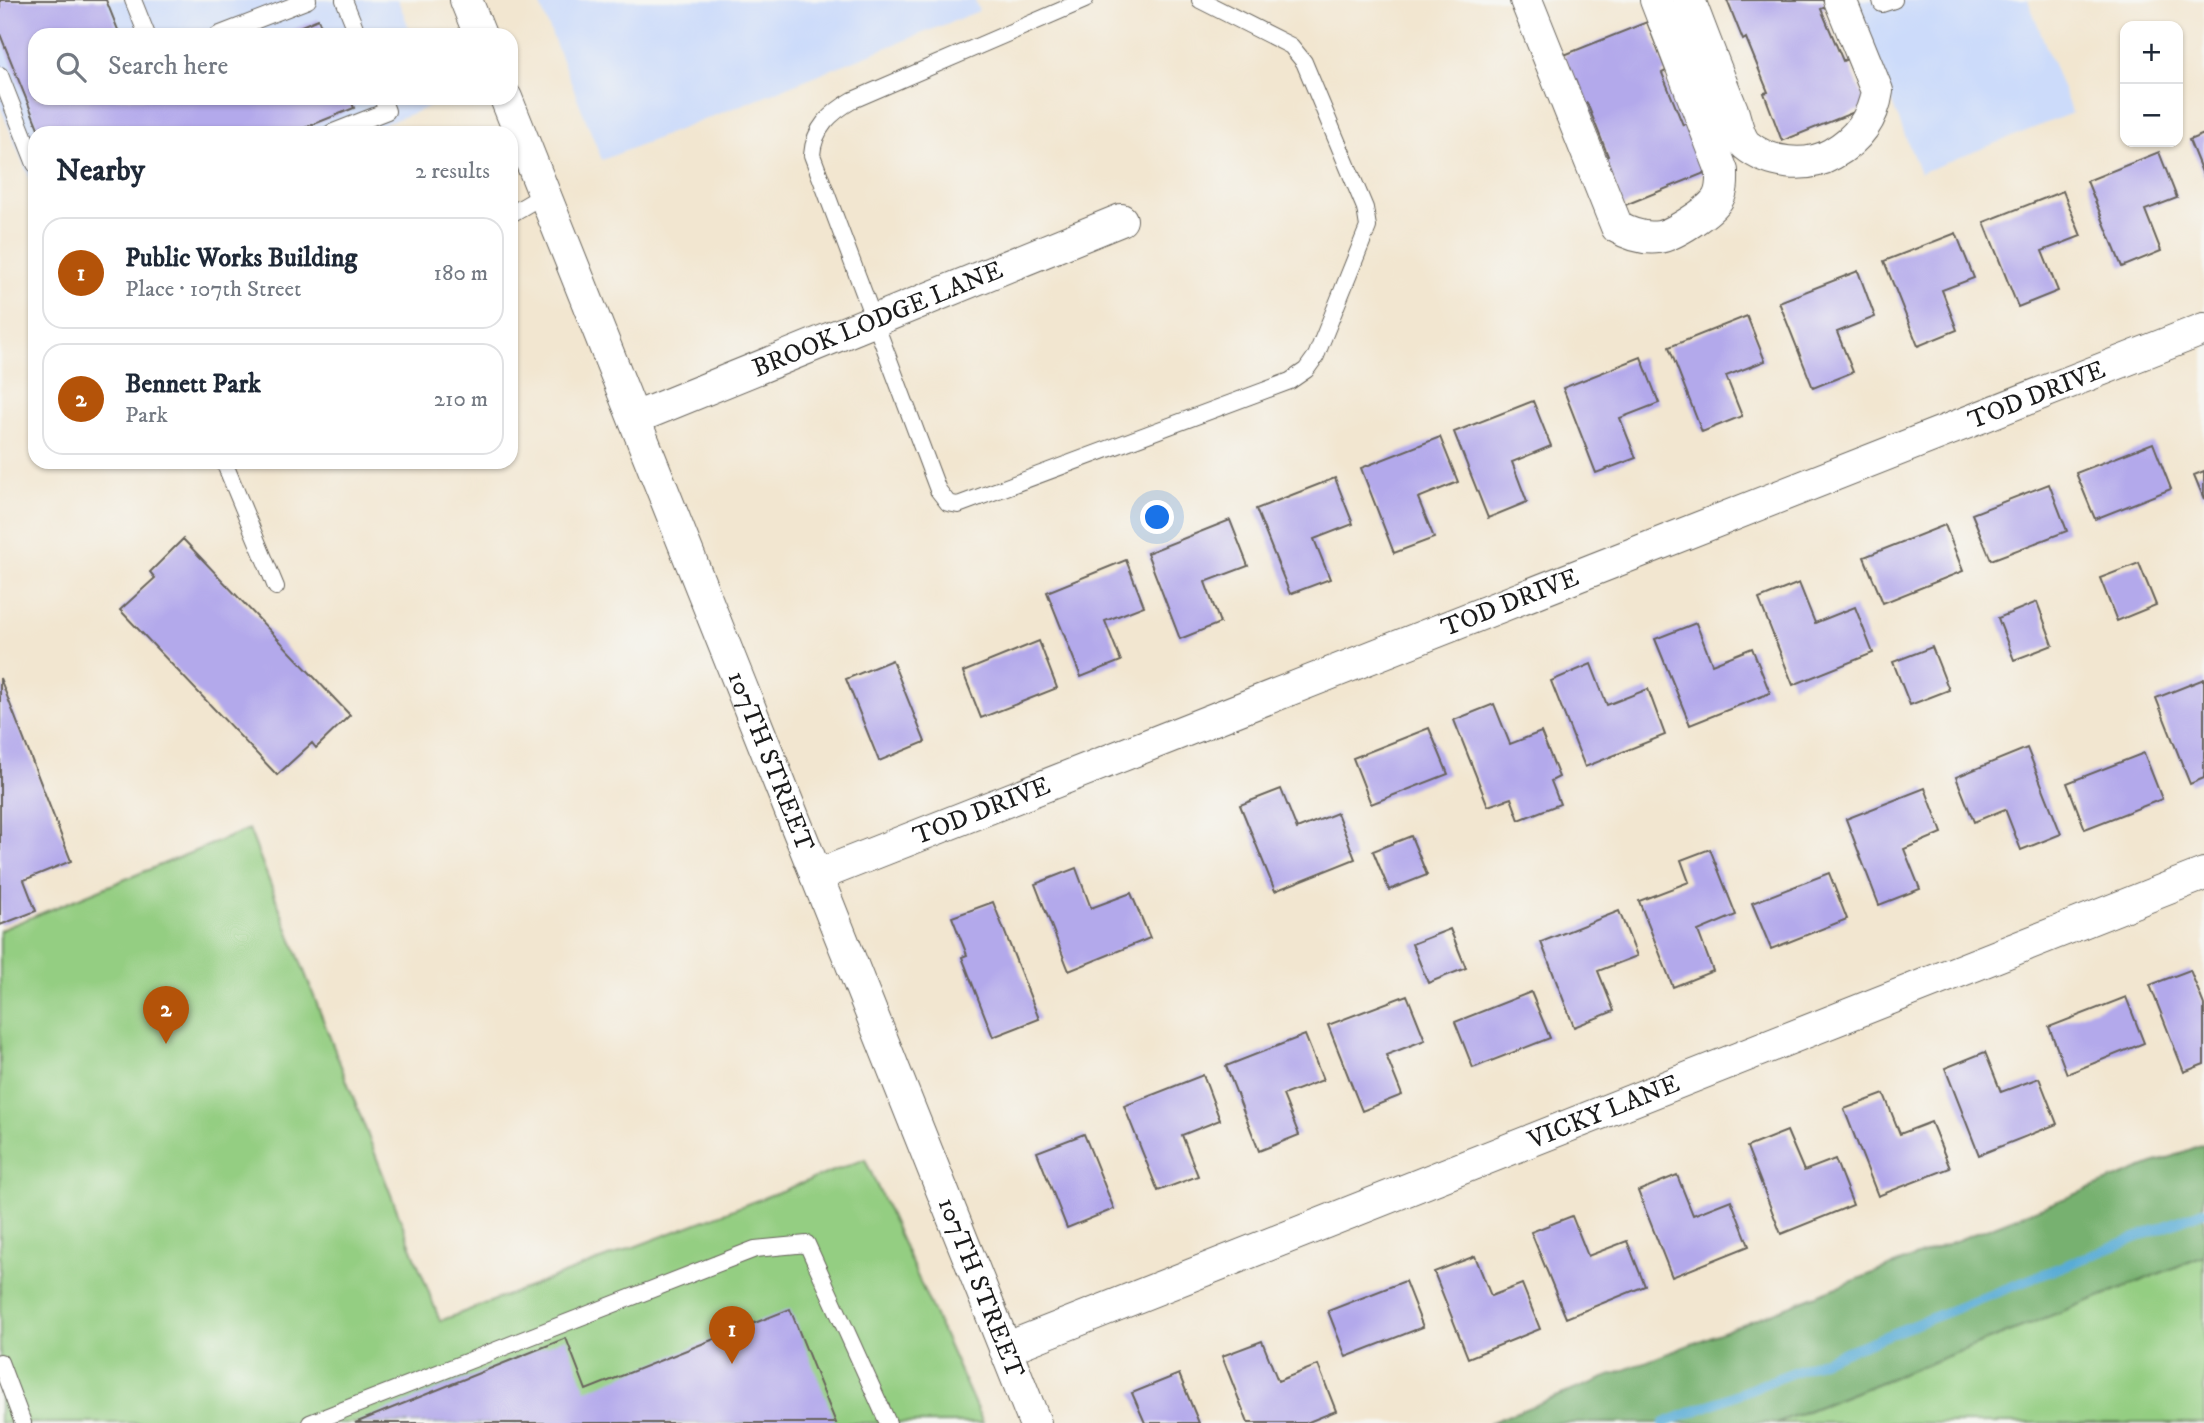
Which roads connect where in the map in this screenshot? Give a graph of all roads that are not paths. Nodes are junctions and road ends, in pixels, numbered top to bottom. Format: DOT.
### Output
graph roads {
  1 [pos="133,0"];
  2 [pos="308,0"];
  3 [pos="344,0"];
  4 [pos="466,0"];
  5 [pos="1085,0"];
  6 [pos="1200,0"];
  7 [pos="1526,0"];
  8 [pos="1656,0"];
  9 [pos="1689,0"];
  10 [pos="1840,0"];
  11 [pos="1881,0"];
  12 [pos="1894,0"];
  13 [pos="144,28"];
  14 [pos="236,28"];
  15 [pos="355,28"];
  16 [pos="477,28"];
  17 [pos="0,75"];
  18 [pos="385,105"];
  19 [pos="509,105"];
  20 [pos="349,126"];
  21 [pos="517,126"];
  22 [pos="518,128"];
  23 [pos="28,146"];
  24 [pos="545,194"];
  25 [pos="518,210"];
  26 [pos="1121,220"];
  27 [pos="873,321"];
  28 [pos="2204,329"];
  29 [pos="635,418"];
  30 [pos="227,469"];
  31 [pos="276,587"];
  32 [pos="2204,874"];
  33 [pos="816,876"];
  34 [pos="1005,1349"];
  35 [pos="0,1362"];
  36 [pos="23,1423"];
  37 [pos="310,1423"];
  38 [pos="888,1423"];
  39 [pos="1035,1423"];
  1 -- 13 [label="lane"];
  2 -- 14 [label="lane"];
  3 -- 15 [label="lane"];
  4 -- 16 [label="street"];
  5 -- 27 [label="lane"];
  6 -- 27 [label="lane"];
  7 -- 8 [label="street"];
  9 -- 10 [label="street"];
  11 -- 12 [label="lane"];
  17 -- 23 [label="lane"];
  18 -- 20 [label="lane"];
  19 -- 21 [label="street, 107TH STREET"];
  22 -- 24 [label="street, 107TH STREET"];
  24 -- 25 [label="lane"];
  24 -- 29 [label="street, 107TH STREET"];
  26 -- 27 [label="street, BROOK LODGE LANE"];
  27 -- 29 [label="street, BROOK LODGE LANE"];
  28 -- 33 [label="street, TOD DRIVE"];
  29 -- 33 [label="street, 107TH STREET"];
  30 -- 31 [label="lane"];
  32 -- 34 [label="street, VICKY LANE"];
  33 -- 34 [label="street, 107TH STREET"];
  34 -- 39 [label="street, 107TH STREET"];
  35 -- 36 [label="lane"];
  37 -- 38 [label="lane"];
}
